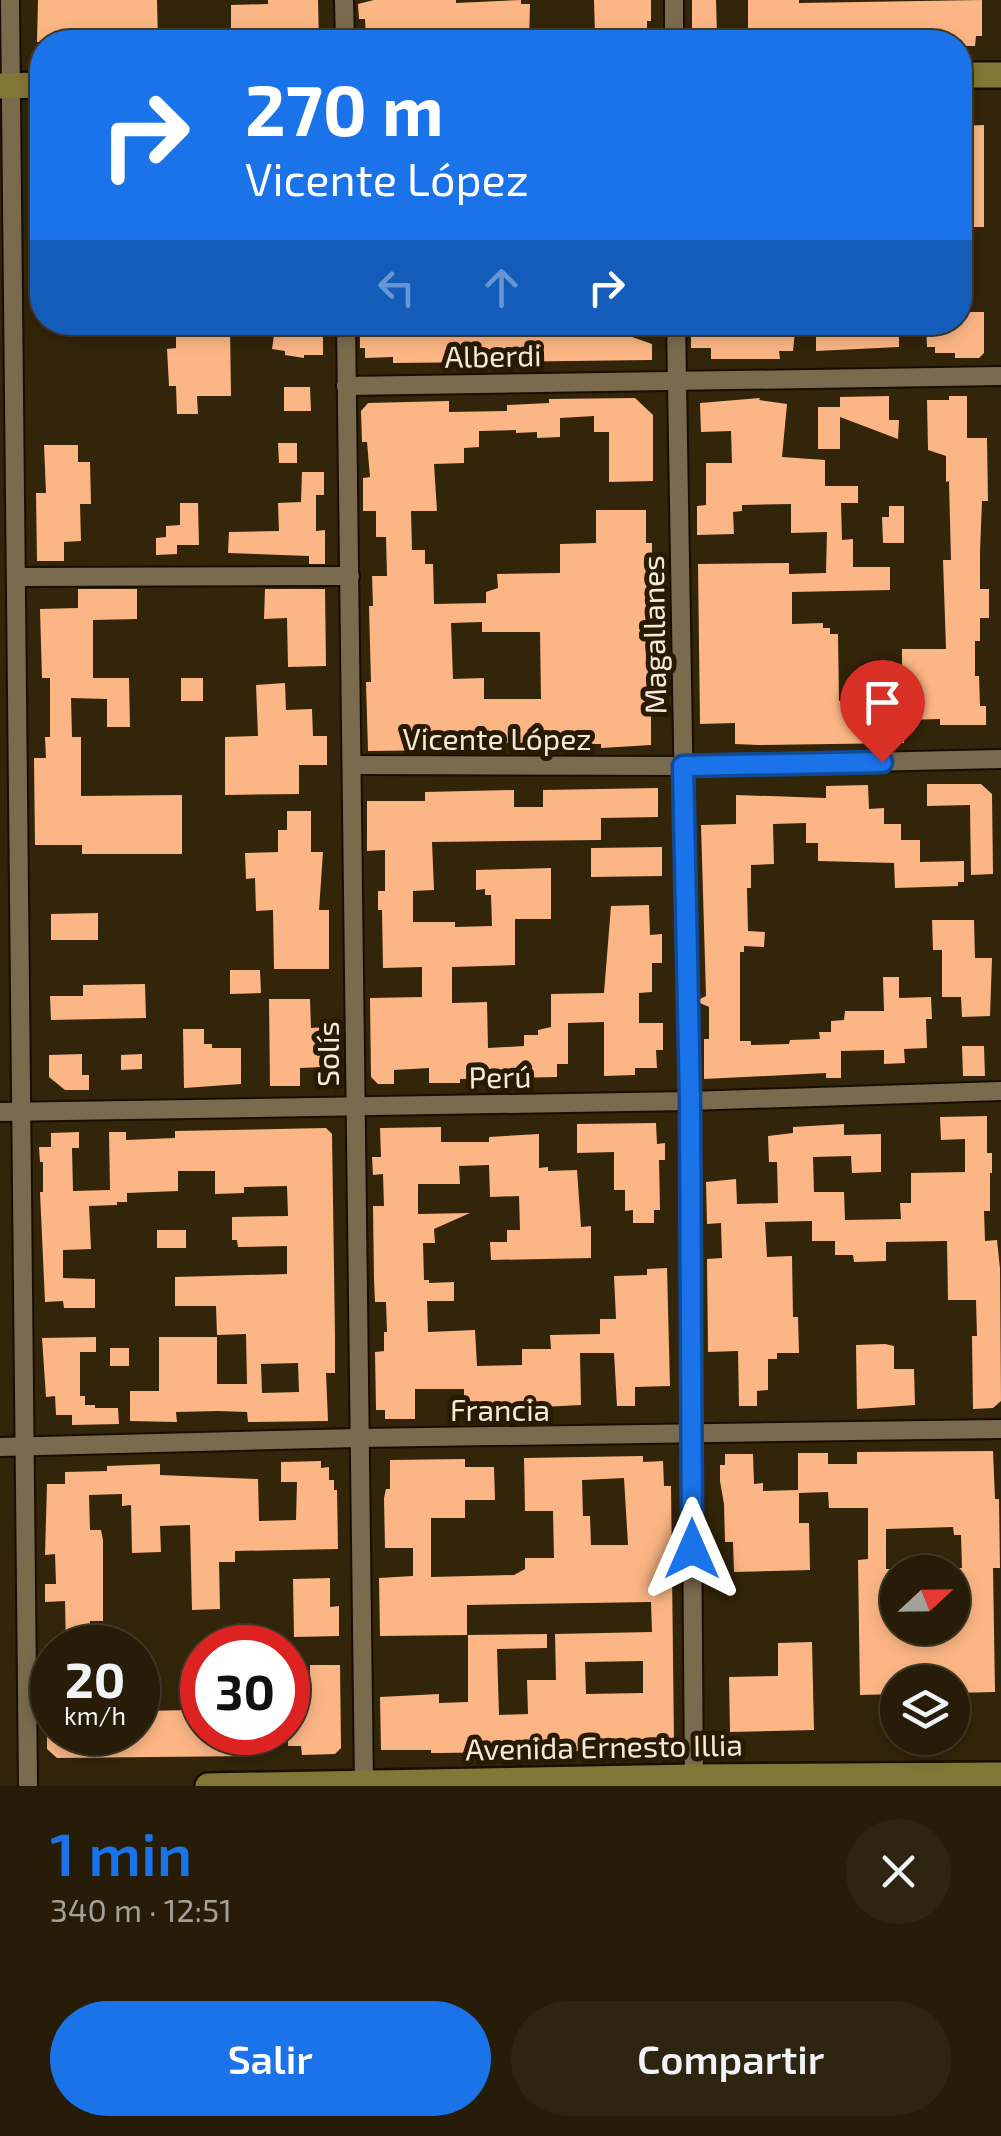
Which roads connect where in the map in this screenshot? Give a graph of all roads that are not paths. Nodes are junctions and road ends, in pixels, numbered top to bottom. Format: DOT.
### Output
graph roads {
  1 [pos="10,0"];
  2 [pos="344,0"];
  3 [pos="674,0"];
  4 [pos="345,30"];
  5 [pos="674,30"];
  6 [pos="972,75"];
  7 [pos="1001,75"];
  8 [pos="30,85"];
  9 [pos="5,86"];
  10 [pos="346,335"];
  11 [pos="676,335"];
  12 [pos="1001,376"];
  13 [pos="676,379"];
  14 [pos="346,386"];
  15 [pos="350,576"];
  16 [pos="16,577"];
  17 [pos="1001,758"];
  18 [pos="352,765"];
  19 [pos="683,766"];
  20 [pos="1001,1091"];
  21 [pos="690,1101"];
  22 [pos="354,1106"];
  23 [pos="0,1112"];
  24 [pos="20,1112"];
  25 [pos="1001,1429"];
  26 [pos="690,1435"];
  27 [pos="358,1438"];
  28 [pos="25,1446"];
  29 [pos="0,1447"];
  30 [pos="1001,1775"];
  31 [pos="694,1781"];
  32 [pos="364,1785"];
  33 [pos="28,1786"];
  34 [pos="208,1786"];
  1 -- 9 [label="street"];
  2 -- 4 [label="street"];
  3 -- 5 [label="street"];
  6 -- 7 [label="main road"];
  8 -- 9 [label="main road"];
  9 -- 16 [label="street"];
  10 -- 14 [label="street, Solís"];
  11 -- 13 [label="street, Magallanes"];
  12 -- 13 [label="street, Alberdi"];
  13 -- 14 [label="street, Alberdi"];
  13 -- 19 [label="street, Magallanes"];
  14 -- 15 [label="street, Solís"];
  15 -- 16 [label="street"];
  15 -- 18 [label="street, Solís"];
  16 -- 24 [label="street"];
  17 -- 19 [label="street, Vicente López"];
  18 -- 19 [label="street, Vicente López"];
  18 -- 22 [label="street, Solís"];
  19 -- 21 [label="street, Magallanes"];
  20 -- 21 [label="street, Perú"];
  21 -- 22 [label="street, Perú"];
  21 -- 26 [label="street, Magallanes"];
  22 -- 24 [label="street, Perú"];
  22 -- 27 [label="street, Solís"];
  23 -- 24 [label="street, Perú"];
  24 -- 28 [label="street"];
  25 -- 26 [label="street, Francia"];
  26 -- 27 [label="street, Francia"];
  26 -- 31 [label="street, Magallanes"];
  27 -- 28 [label="street, Francia"];
  27 -- 32 [label="street, Solís"];
  28 -- 29 [label="street, Francia"];
  28 -- 33 [label="street"];
  30 -- 31 [label="main road, Avenida Ernesto Illia"];
  31 -- 32 [label="main road, Avenida Ernesto Illia"];
  32 -- 34 [label="main road, Avenida Ernesto Illia"];
}
